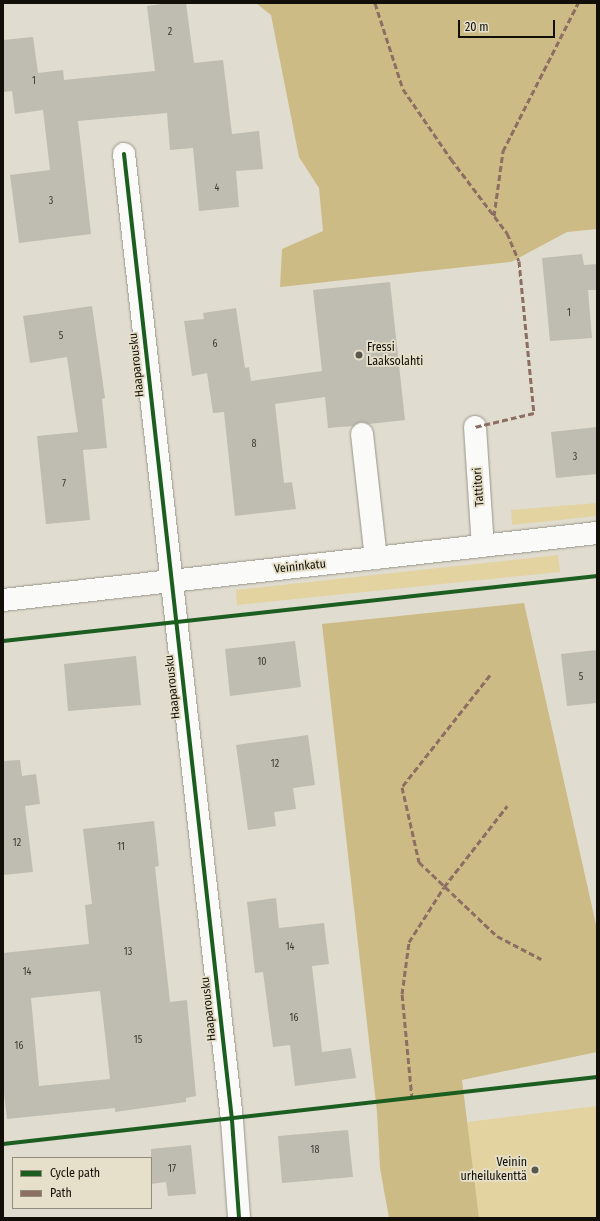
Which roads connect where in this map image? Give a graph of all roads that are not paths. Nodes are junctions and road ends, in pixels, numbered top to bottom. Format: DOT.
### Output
graph roads {
  1 [pos="124,154"];
  2 [pos="475,427"];
  3 [pos="362,434"];
  4 [pos="597,533"];
  5 [pos="483,546"];
  6 [pos="376,558"];
  7 [pos="170,582"];
  8 [pos="3,600"];
  9 [pos="239,1218"];
  1 -- 7 [label="street, Haaparousku"];
  2 -- 5 [label="street, Tattitori"];
  3 -- 6 [label="street"];
  4 -- 5 [label="street, Veininkatu"];
  5 -- 6 [label="street, Veininkatu"];
  6 -- 7 [label="street, Veininkatu"];
  7 -- 8 [label="street, Veininkatu"];
  7 -- 9 [label="street, Haaparousku"];
}
